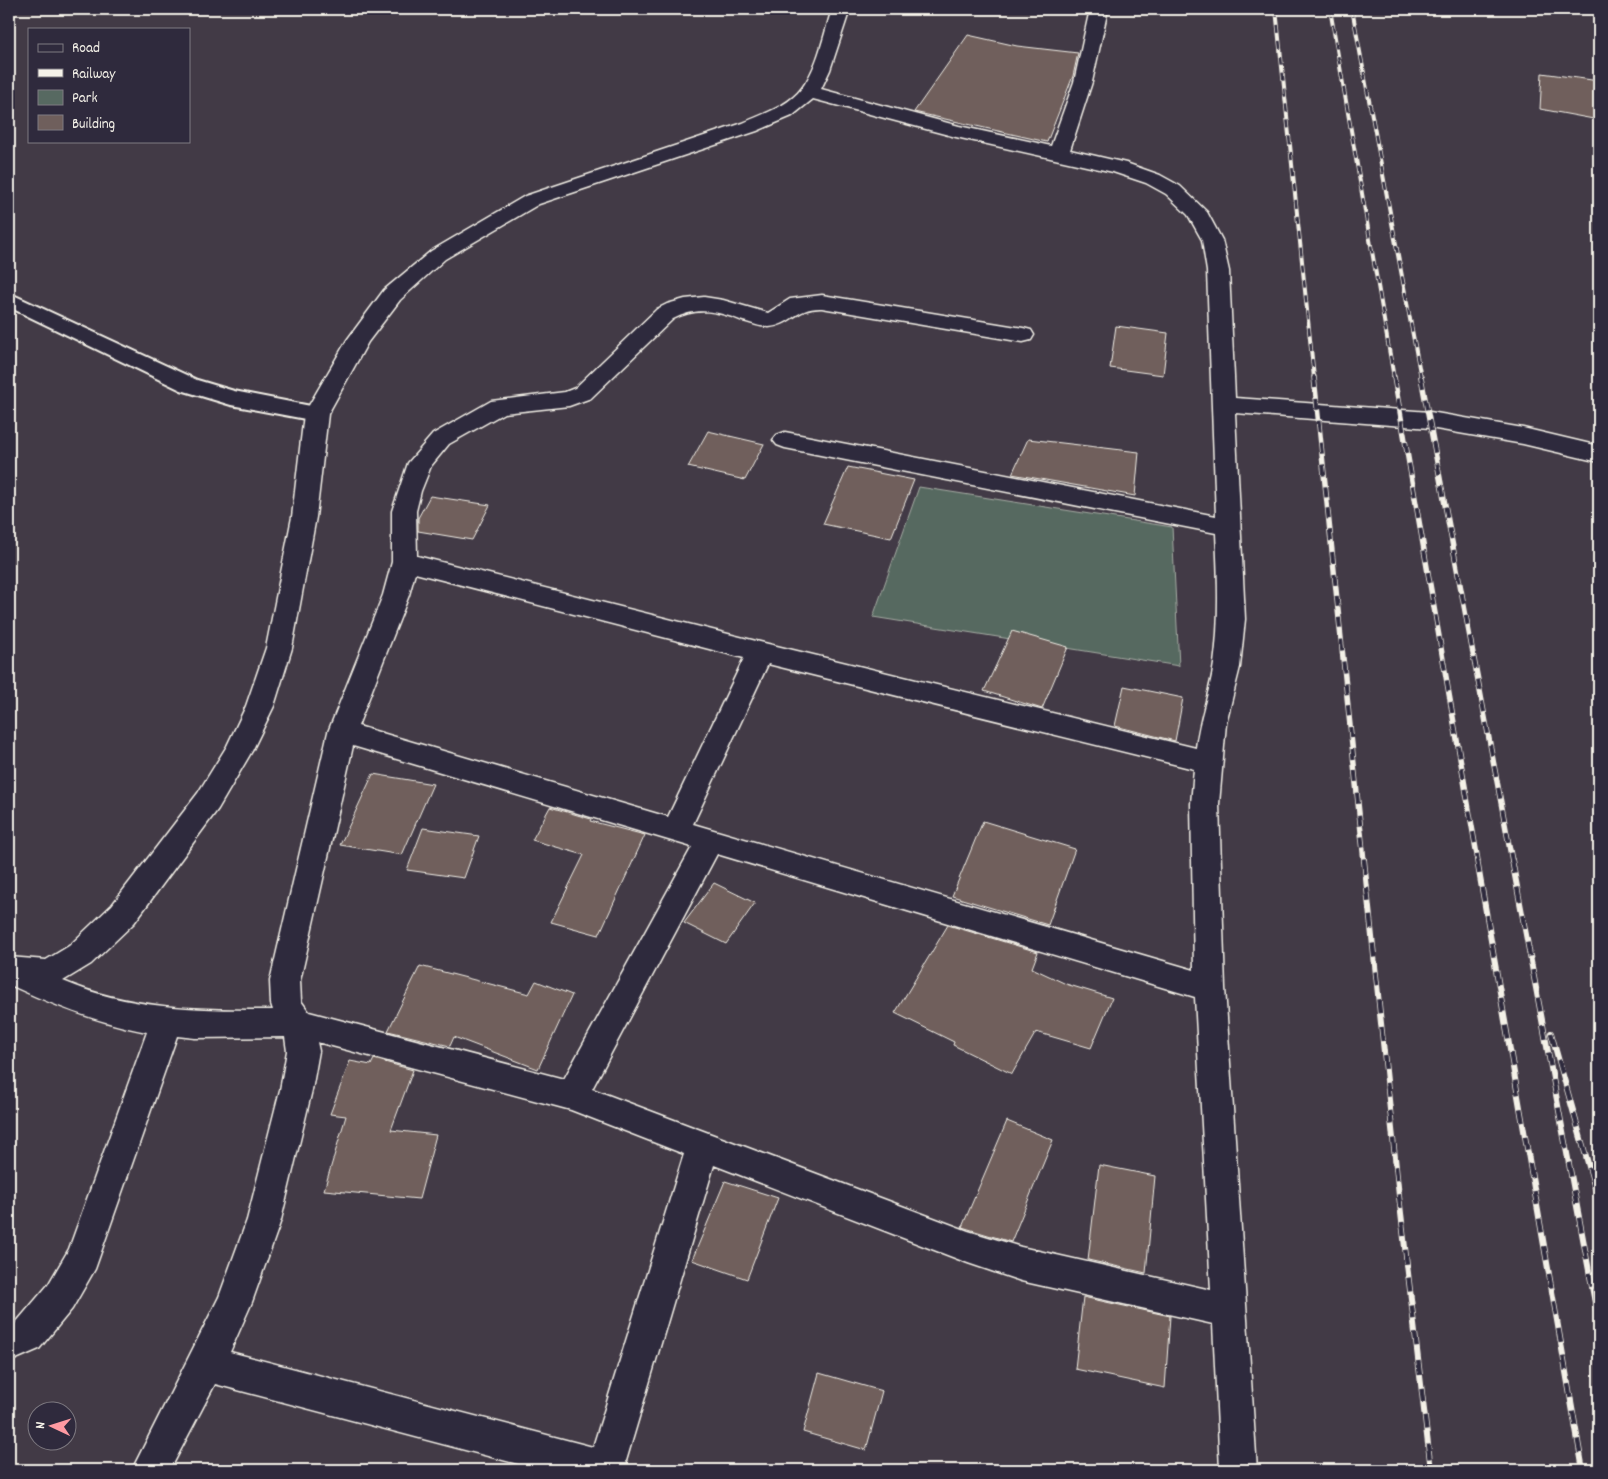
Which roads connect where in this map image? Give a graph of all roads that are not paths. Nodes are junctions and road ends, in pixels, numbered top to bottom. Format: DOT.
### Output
graph roads {
  1 [pos="841,9"];
  2 [pos="1099,9"];
  3 [pos="810,92"];
  4 [pos="1059,153"];
  5 [pos="9,300"];
  6 [pos="1023,335"];
  7 [pos="1224,405"];
  8 [pos="316,414"];
  9 [pos="785,440"];
  10 [pos="1599,454"];
  11 [pos="1228,527"];
  12 [pos="404,562"];
  13 [pos="760,652"];
  14 [pos="342,732"];
  15 [pos="1207,761"];
  16 [pos="676,830"];
  17 [pos="710,840"];
  18 [pos="9,970"];
  19 [pos="1210,988"];
  20 [pos="167,1021"];
  21 [pos="299,1023"];
  22 [pos="572,1096"];
  23 [pos="703,1146"];
  24 [pos="1230,1311"];
  25 [pos="9,1344"];
  26 [pos="206,1364"];
  27 [pos="608,1469"];
  28 [pos="150,1470"];
  29 [pos="1239,1470"];
  1 -- 3 [label="street"];
  2 -- 4 [label="street"];
  3 -- 4 [label="street"];
  3 -- 8 [label="street"];
  4 -- 7 [label="street"];
  5 -- 8 [label="lane"];
  6 -- 12 [label="street"];
  7 -- 10 [label="street"];
  7 -- 11 [label="street"];
  8 -- 18 [label="street"];
  9 -- 11 [label="street"];
  11 -- 15 [label="street"];
  12 -- 13 [label="street"];
  12 -- 14 [label="street"];
  13 -- 15 [label="street"];
  13 -- 16 [label="street"];
  14 -- 16 [label="street"];
  14 -- 21 [label="street"];
  15 -- 19 [label="street"];
  16 -- 17 [label="street"];
  17 -- 19 [label="street"];
  17 -- 22 [label="street"];
  18 -- 20 [label="street"];
  19 -- 24 [label="street"];
  20 -- 21 [label="street"];
  20 -- 25 [label="street"];
  21 -- 22 [label="street"];
  21 -- 26 [label="street"];
  22 -- 23 [label="street"];
  23 -- 24 [label="street"];
  23 -- 27 [label="street"];
  24 -- 29 [label="street"];
  26 -- 27 [label="street"];
  26 -- 28 [label="street"];
}
